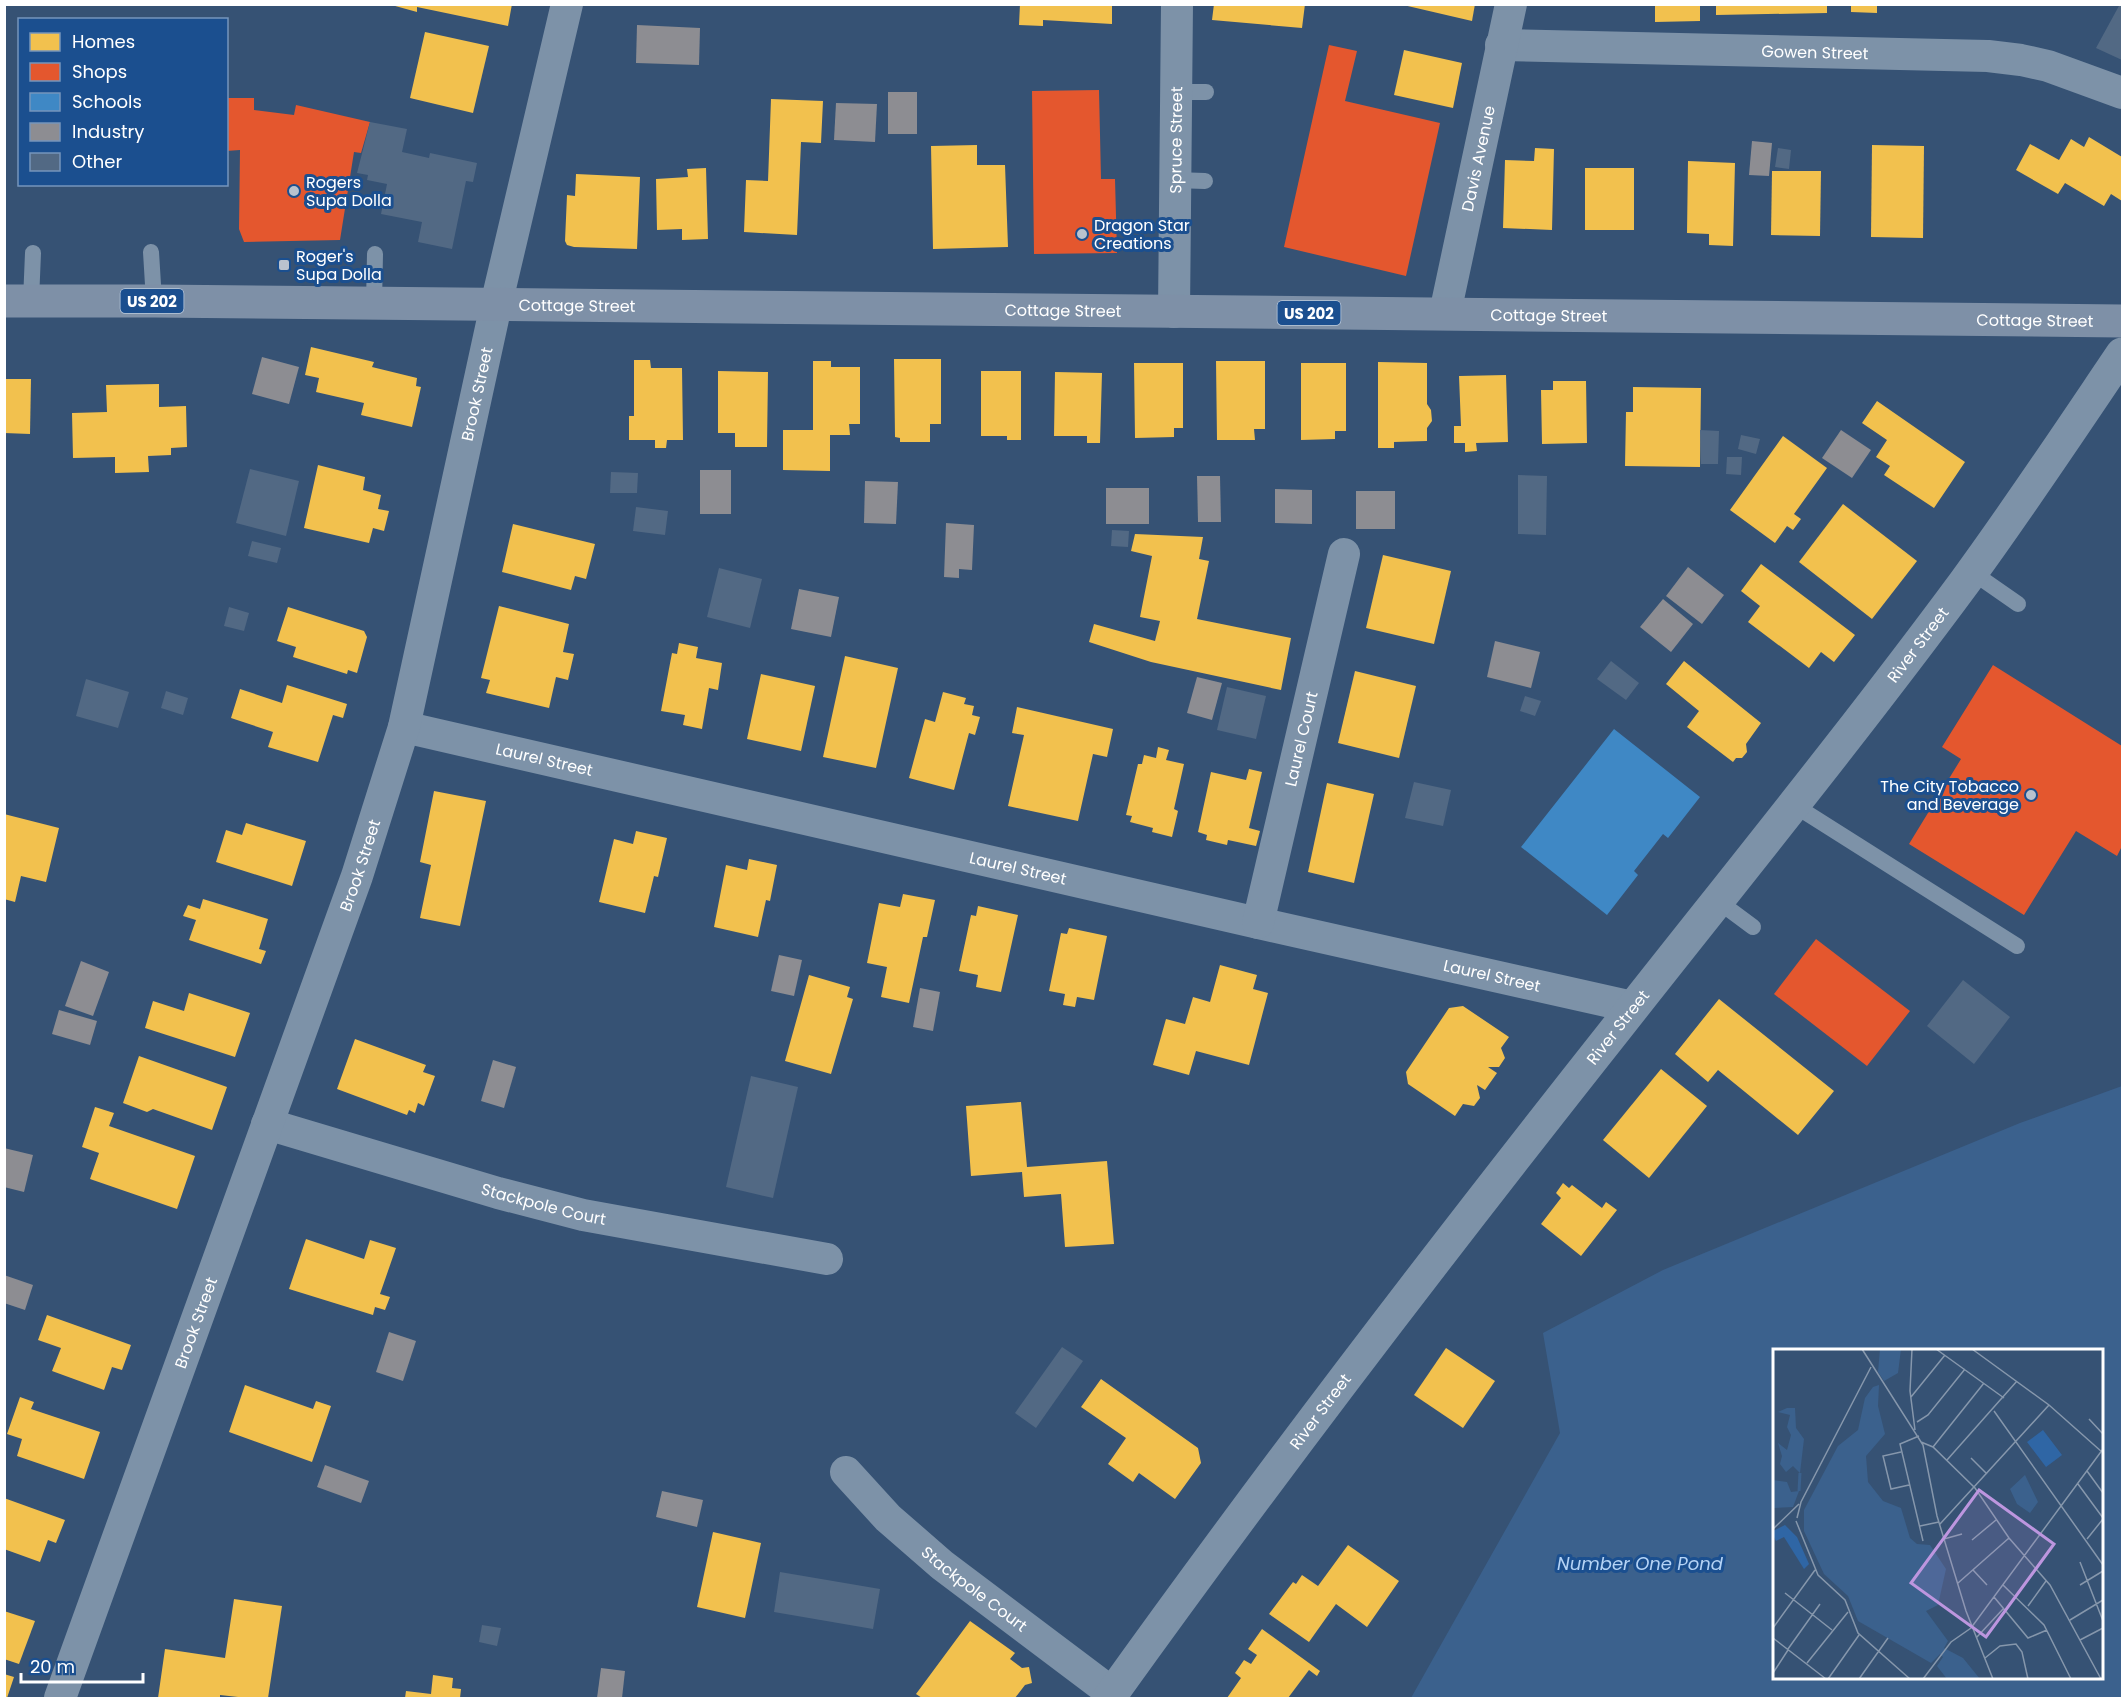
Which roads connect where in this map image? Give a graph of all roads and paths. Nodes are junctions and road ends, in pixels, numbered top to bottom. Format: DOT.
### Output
graph roads {
  1 [pos="567,4"];
  2 [pos="1177,4"];
  3 [pos="1511,4"];
  4 [pos="1501,45"];
  5 [pos="2122,93"];
  6 [pos="1175,180"];
  7 [pos="1206,181"];
  8 [pos="151,252"];
  9 [pos="33,253"];
  10 [pos="375,254"];
  11 [pos="18,301"];
  12 [pos="154,301"];
  13 [pos="374,304"];
  14 [pos="496,305"];
  15 [pos="1174,312"];
  16 [pos="1445,313"];
  17 [pos="2122,321"];
  18 [pos="2122,354"];
  19 [pos="1344,554"];
  20 [pos="1972,572"];
  21 [pos="2018,604"];
  22 [pos="404,727"];
  23 [pos="1794,806"];
  24 [pos="1718,902"];
  25 [pos="1258,923"];
  26 [pos="1754,927"];
  27 [pos="2017,946"];
  28 [pos="1633,1007"];
  29 [pos="267,1124"];
  30 [pos="827,1259"];
  31 [pos="846,1472"];
  32 [pos="1110,1696"];
  33 [pos="60,1698"];
  1 -- 14 [label="street, Brook Street"];
  2 -- 6 [label="street, Spruce Street"];
  3 -- 4 [label="street, Davis Avenue"];
  4 -- 5 [label="street, Gowen Street"];
  4 -- 16 [label="street, Davis Avenue"];
  6 -- 7 [label="lane"];
  6 -- 15 [label="street, Spruce Street"];
  8 -- 12 [label="lane"];
  9 -- 11 [label="lane"];
  10 -- 13 [label="lane"];
  11 -- 12 [label="highway, Cottage Street / US 202"];
  12 -- 13 [label="highway, Cottage Street / US 202"];
  13 -- 14 [label="highway, Cottage Street / US 202"];
  14 -- 15 [label="highway, Cottage Street / US 202"];
  14 -- 22 [label="street, Brook Street"];
  15 -- 16 [label="highway, Cottage Street / US 202"];
  16 -- 17 [label="highway, Cottage Street / US 202"];
  18 -- 20 [label="street, River Street"];
  19 -- 25 [label="street, Laurel Court"];
  20 -- 21 [label="lane"];
  20 -- 23 [label="street, River Street"];
  22 -- 25 [label="street, Laurel Street"];
  22 -- 29 [label="street, Brook Street"];
  23 -- 24 [label="street, River Street"];
  23 -- 27 [label="lane"];
  24 -- 26 [label="lane"];
  24 -- 28 [label="street, River Street"];
  25 -- 28 [label="street, Laurel Street"];
  28 -- 32 [label="street, River Street"];
  29 -- 30 [label="street, Stackpole Court"];
  29 -- 33 [label="street, Brook Street"];
  31 -- 32 [label="street, Stackpole Court"];
}
